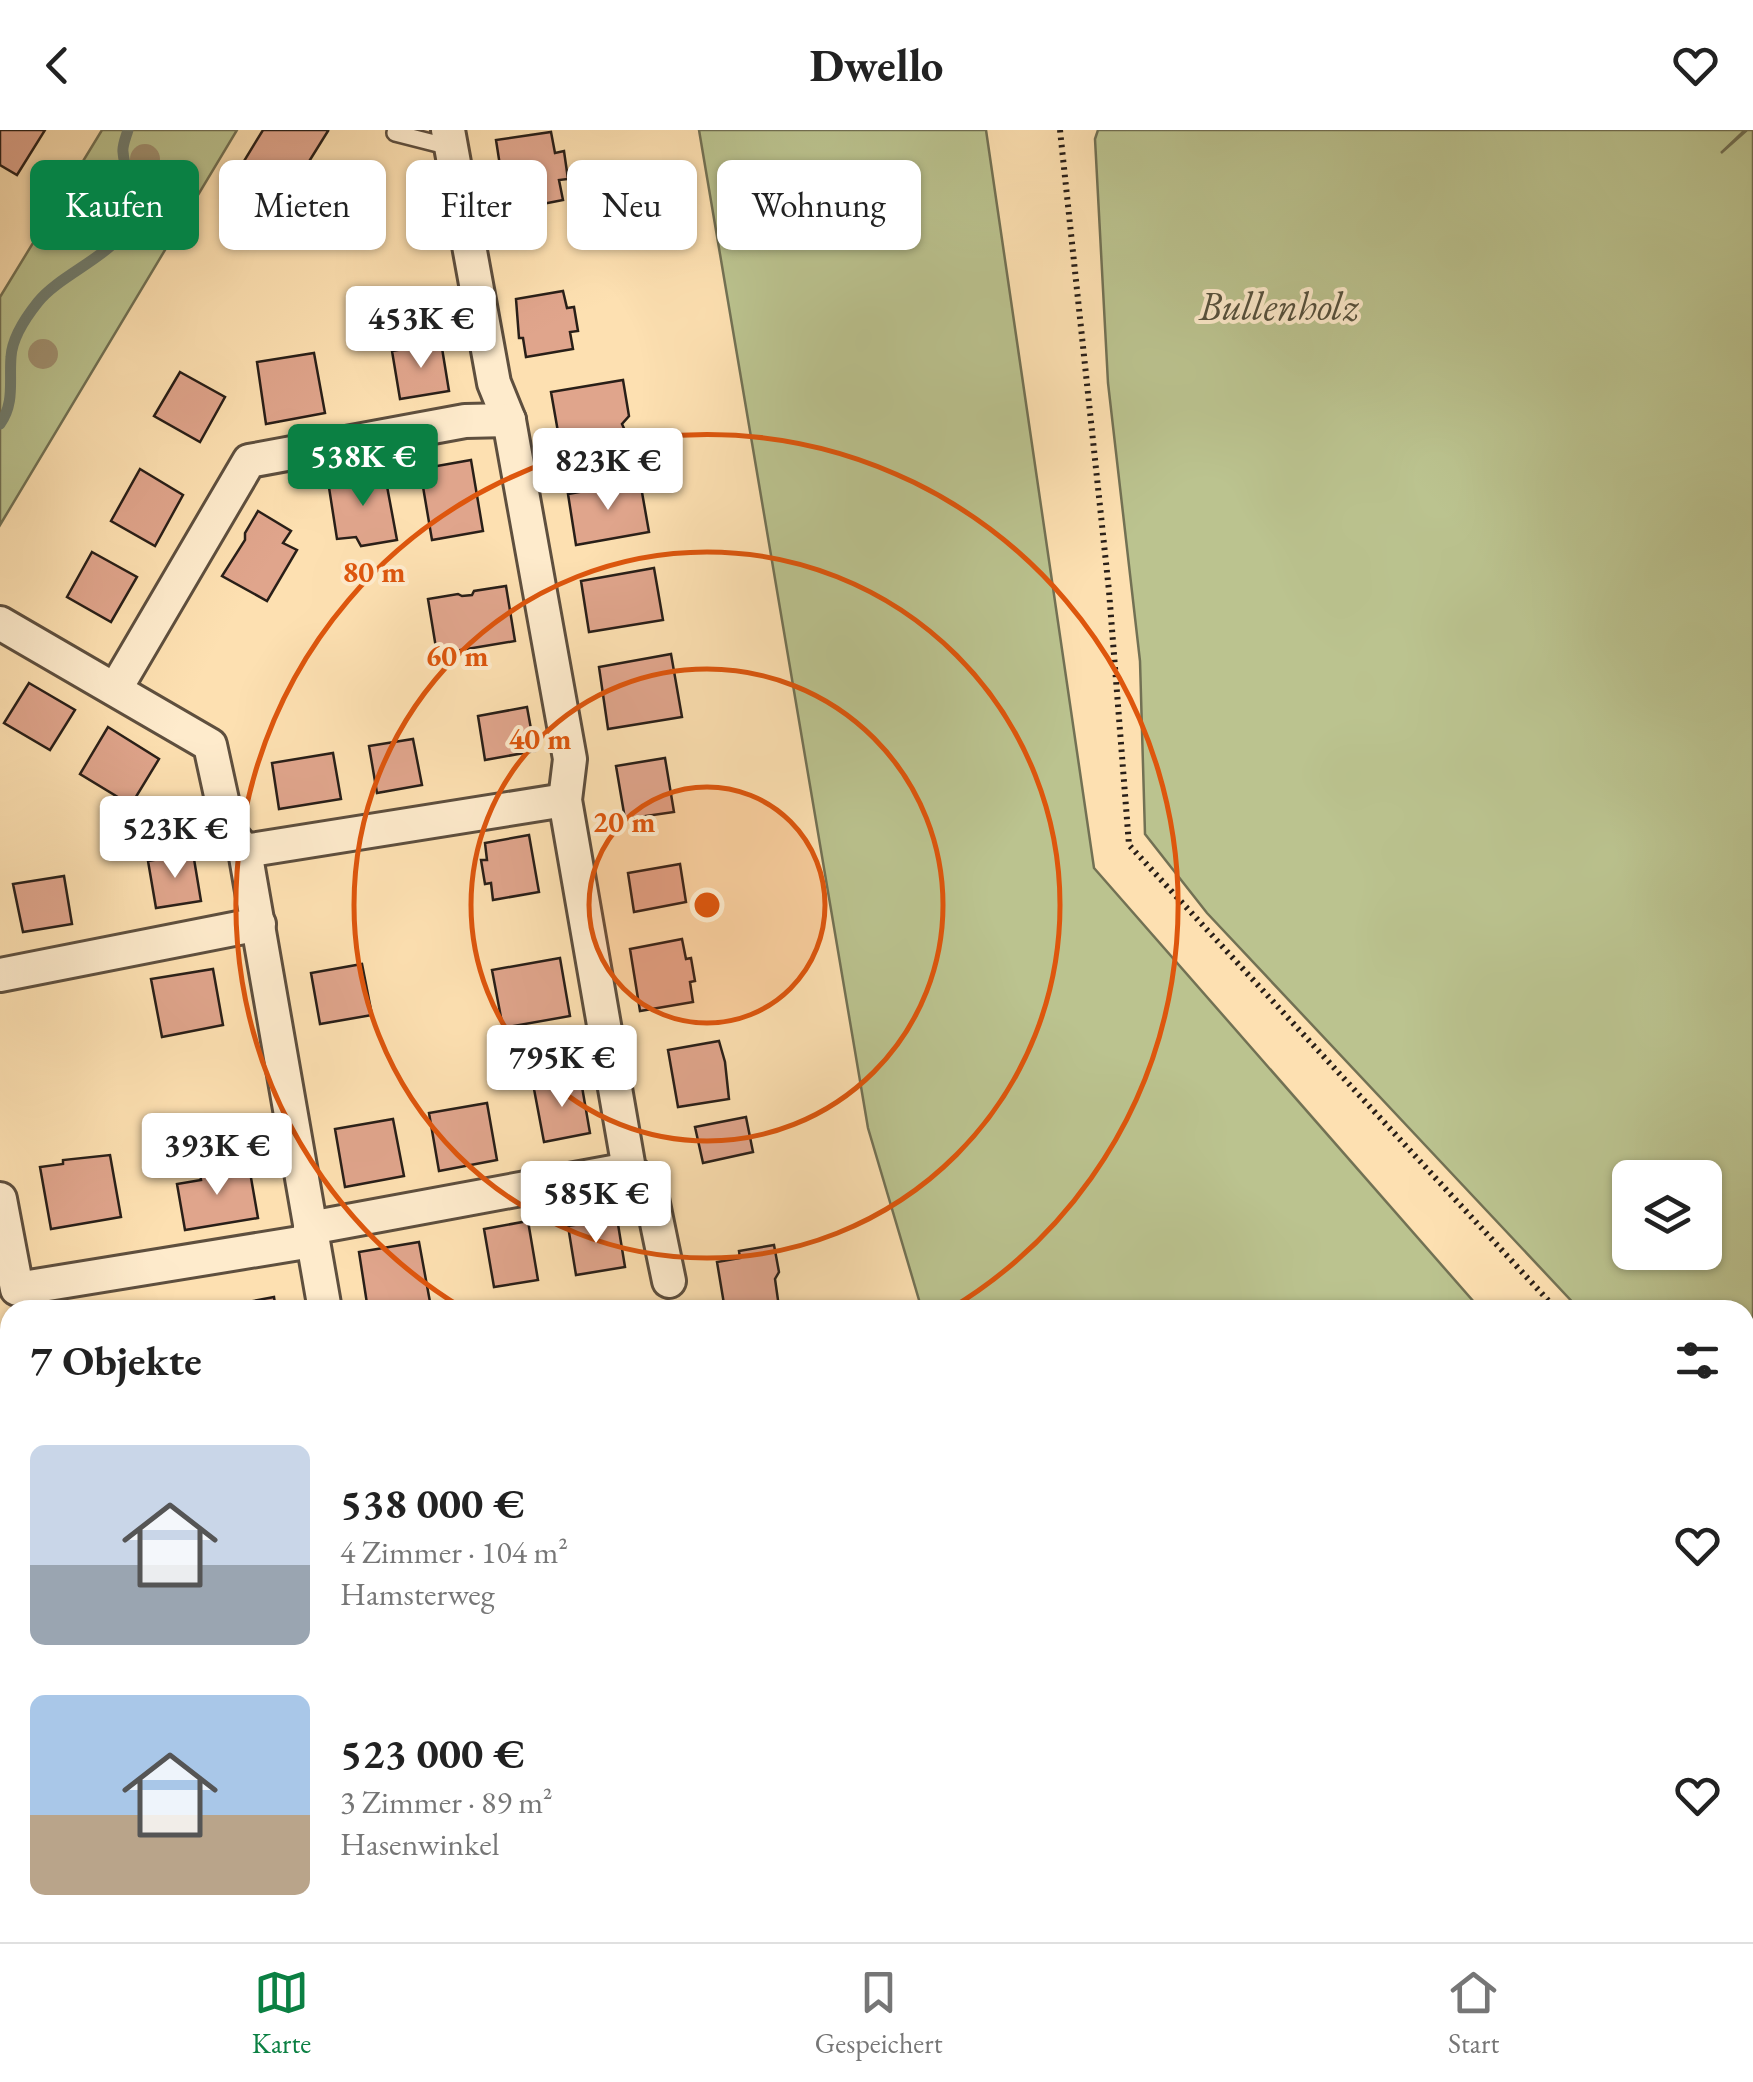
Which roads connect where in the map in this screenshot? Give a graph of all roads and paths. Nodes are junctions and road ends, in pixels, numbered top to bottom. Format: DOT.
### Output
graph roads {
  1 [pos="1060,130"];
  2 [pos="395,134"];
  3 [pos="449,138"];
  4 [pos="509,420"];
  5 [pos="0,623"];
  6 [pos="116,688"];
  7 [pos="565,800"];
  8 [pos="245,852"];
  9 [pos="259,924"];
  10 [pos="0,974"];
  11 [pos="629,1170"];
  12 [pos="0,1200"];
  13 [pos="311,1234"];
  14 [pos="669,1281"];
  15 [pos="324,1300"];
  16 [pos="1548,1300"];
  1 -- 16 [label="path"];
  2 -- 3 [label="lane"];
  3 -- 4 [label="street"];
  4 -- 6 [label="street"];
  4 -- 7 [label="street"];
  5 -- 6 [label="street"];
  6 -- 8 [label="street"];
  7 -- 8 [label="street"];
  7 -- 11 [label="street"];
  8 -- 9 [label="street"];
  9 -- 10 [label="street"];
  9 -- 13 [label="street"];
  11 -- 13 [label="street"];
  11 -- 14 [label="street"];
  12 -- 13 [label="street"];
  13 -- 15 [label="street"];
}
